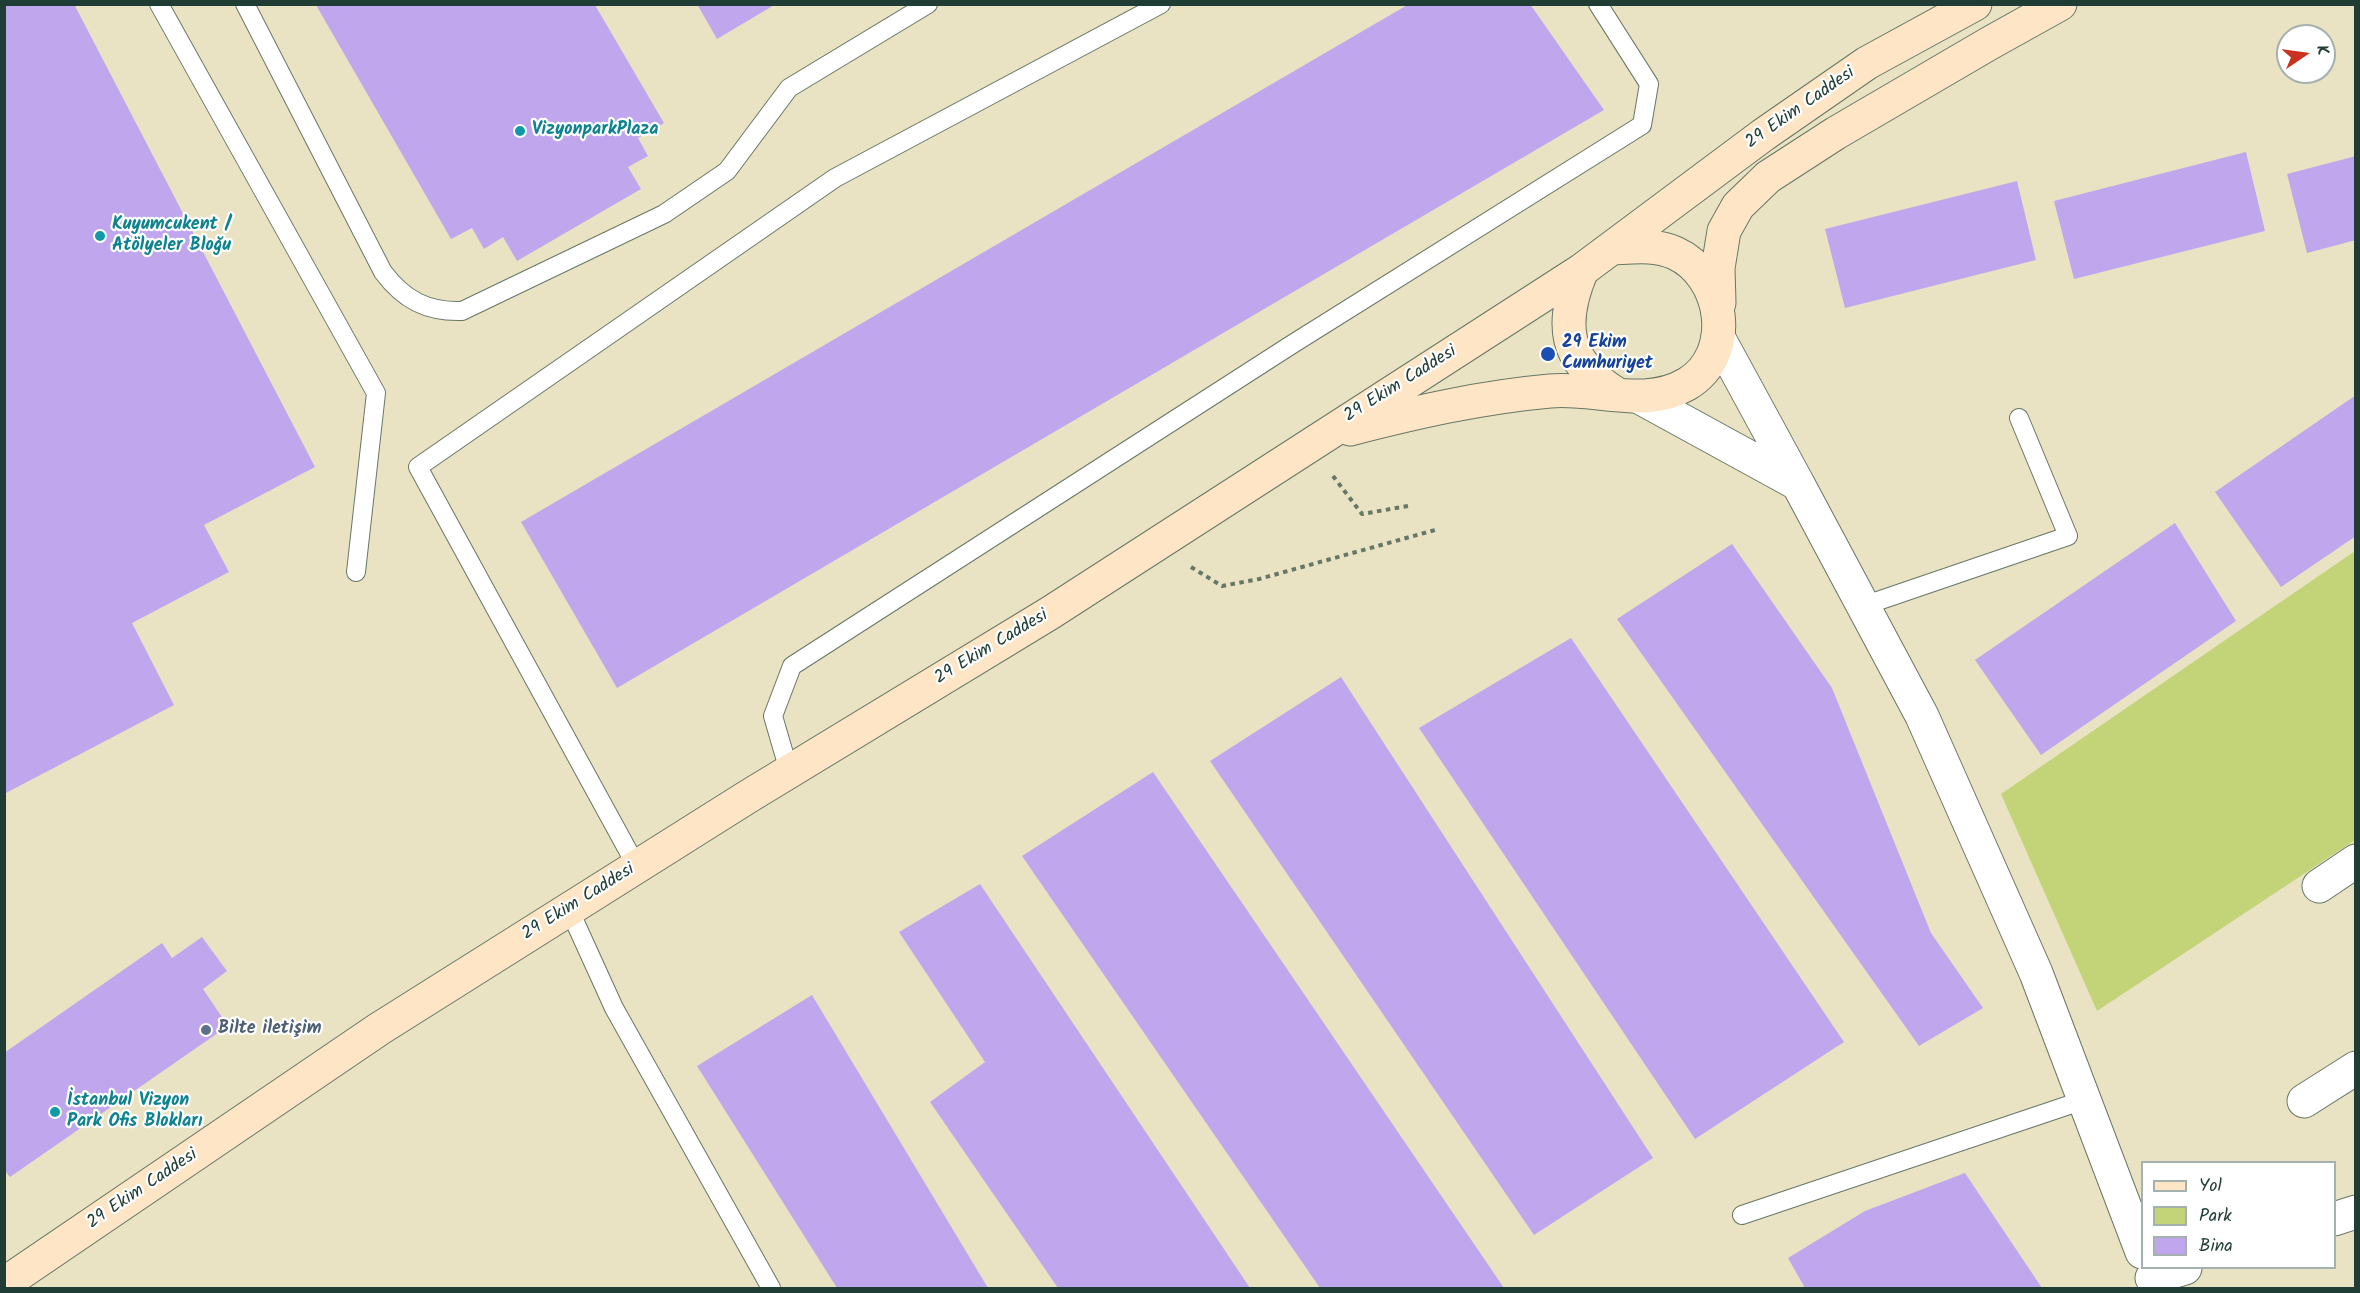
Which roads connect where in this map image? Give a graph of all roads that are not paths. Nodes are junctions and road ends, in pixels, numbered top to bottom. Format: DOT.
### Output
graph roads {
  1 [pos="159,4"];
  2 [pos="245,4"];
  3 [pos="927,4"];
  4 [pos="1161,4"];
  5 [pos="1599,4"];
  6 [pos="1975,4"];
  7 [pos="2060,4"];
  8 [pos="1613,248"];
  9 [pos="1582,270"];
  10 [pos="1719,324"];
  11 [pos="1628,396"];
  12 [pos="2019,418"];
  13 [pos="1315,440"];
  14 [pos="1798,484"];
  15 [pos="356,572"];
  16 [pos="1863,606"];
  17 [pos="789,771"];
  18 [pos="2355,861"];
  19 [pos="637,867"];
  20 [pos="2319,886"];
  21 [pos="569,909"];
  22 [pos="2355,1068"];
  23 [pos="2085,1100"];
  24 [pos="2304,1101"];
  25 [pos="2355,1212"];
  26 [pos="1742,1215"];
  27 [pos="2336,1218"];
  28 [pos="2141,1248"];
  29 [pos="2176,1269"];
  30 [pos="2150,1272"];
  31 [pos="4,1284"];
  32 [pos="771,1288"];
  1 -- 15 [label="lane"];
  2 -- 3 [label="lane"];
  4 -- 19 [label="lane"];
  5 -- 17 [label="lane"];
  6 -- 8 [label="main road, 29 Ekim Caddesi"];
  7 -- 10 [label="main road, 29 Ekim Caddesi"];
  8 -- 9 [label="main road, 29 Ekim Caddesi"];
  8 -- 10 [label="main road"];
  9 -- 11 [label="main road"];
  9 -- 13 [label="main road, 29 Ekim Caddesi"];
  10 -- 11 [label="main road"];
  10 -- 14 [label="street"];
  11 -- 13 [label="main road"];
  11 -- 14 [label="street"];
  12 -- 16 [label="lane"];
  13 -- 17 [label="main road, 29 Ekim Caddesi"];
  14 -- 16 [label="street"];
  16 -- 23 [label="street"];
  17 -- 19 [label="main road, 29 Ekim Caddesi"];
  18 -- 20 [label="street"];
  19 -- 21 [label="main road, 29 Ekim Caddesi"];
  21 -- 31 [label="main road, 29 Ekim Caddesi"];
  21 -- 32 [label="lane"];
  22 -- 24 [label="street"];
  23 -- 26 [label="lane"];
  23 -- 28 [label="street"];
  25 -- 27 [label="street"];
  29 -- 30 [label="street"];
}
